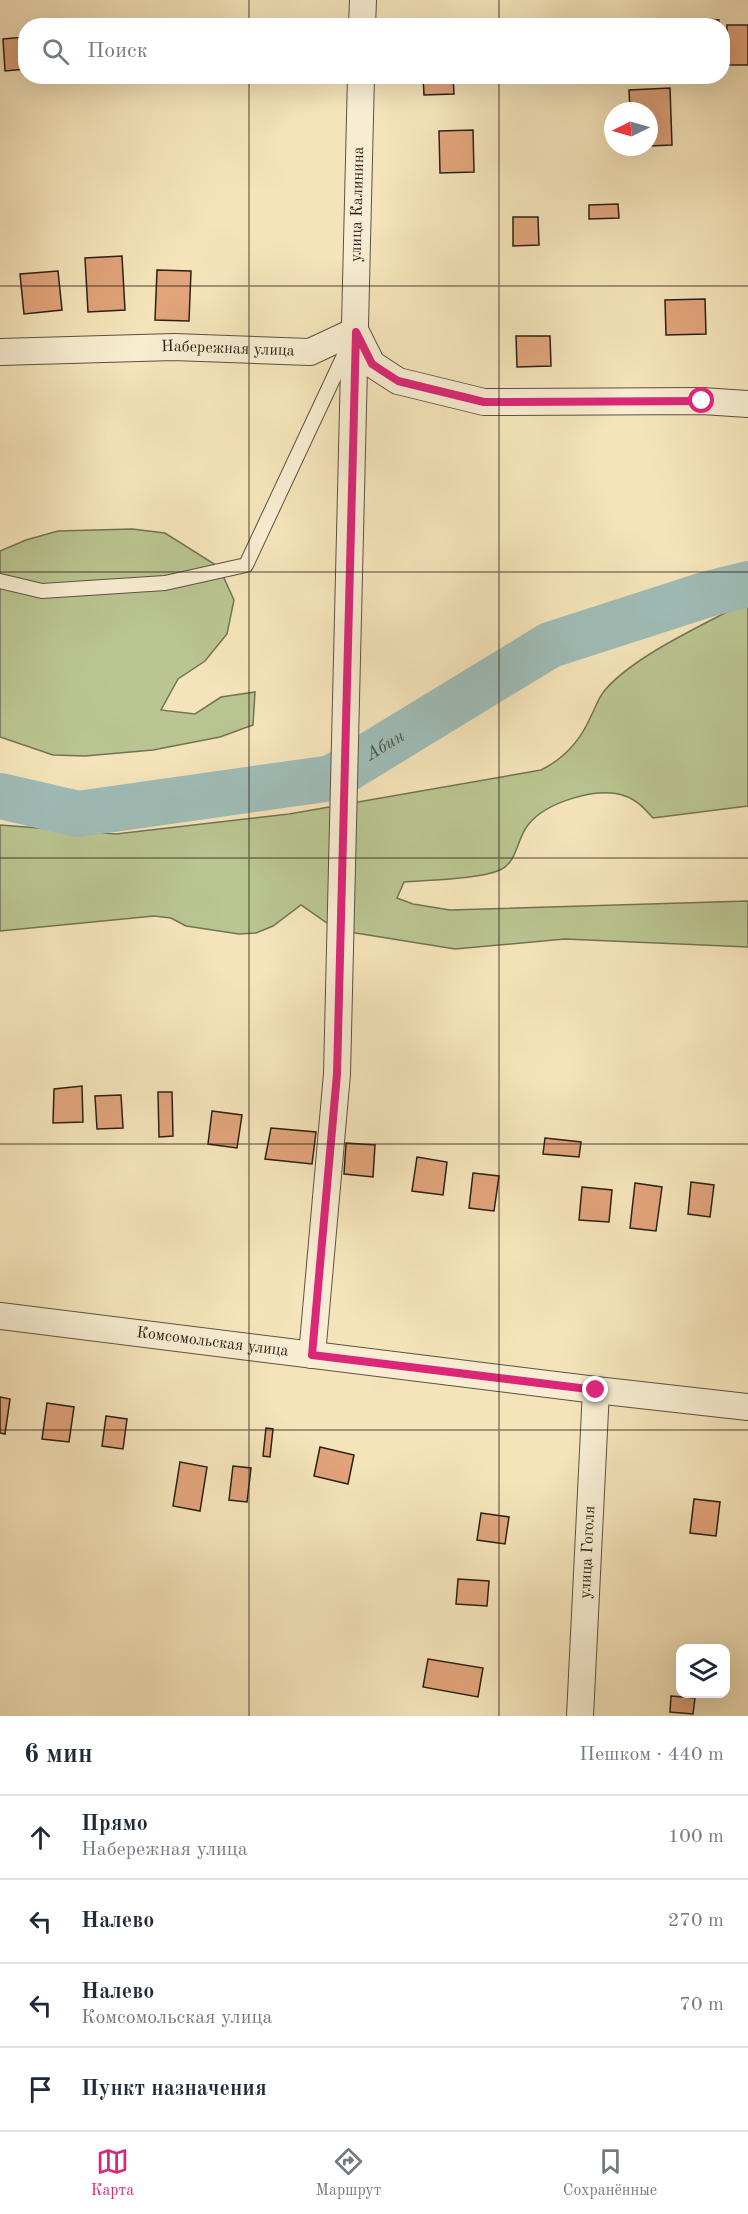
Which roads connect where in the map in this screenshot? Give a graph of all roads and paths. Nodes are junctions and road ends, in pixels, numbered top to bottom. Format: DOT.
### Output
graph roads {
  1 [pos="363,0"];
  2 [pos="362,18"];
  3 [pos="361,84"];
  4 [pos="356,332"];
  5 [pos="0,352"];
  6 [pos="748,404"];
  7 [pos="0,581"];
  8 [pos="0,1316"];
  9 [pos="312,1355"];
  10 [pos="596,1390"];
  11 [pos="748,1407"];
  12 [pos="580,1716"];
  1 -- 2 [label="street"];
  3 -- 4 [label="street, улица Калинина"];
  4 -- 5 [label="street, Набережная улица"];
  4 -- 6 [label="street"];
  4 -- 7 [label="lane"];
  4 -- 9 [label="street, улица Калинина"];
  8 -- 9 [label="street, Комсомольская улица"];
  9 -- 10 [label="street, Комсомольская улица"];
  10 -- 11 [label="street, Комсомольская улица"];
  10 -- 12 [label="street, улица Гоголя"];
}
